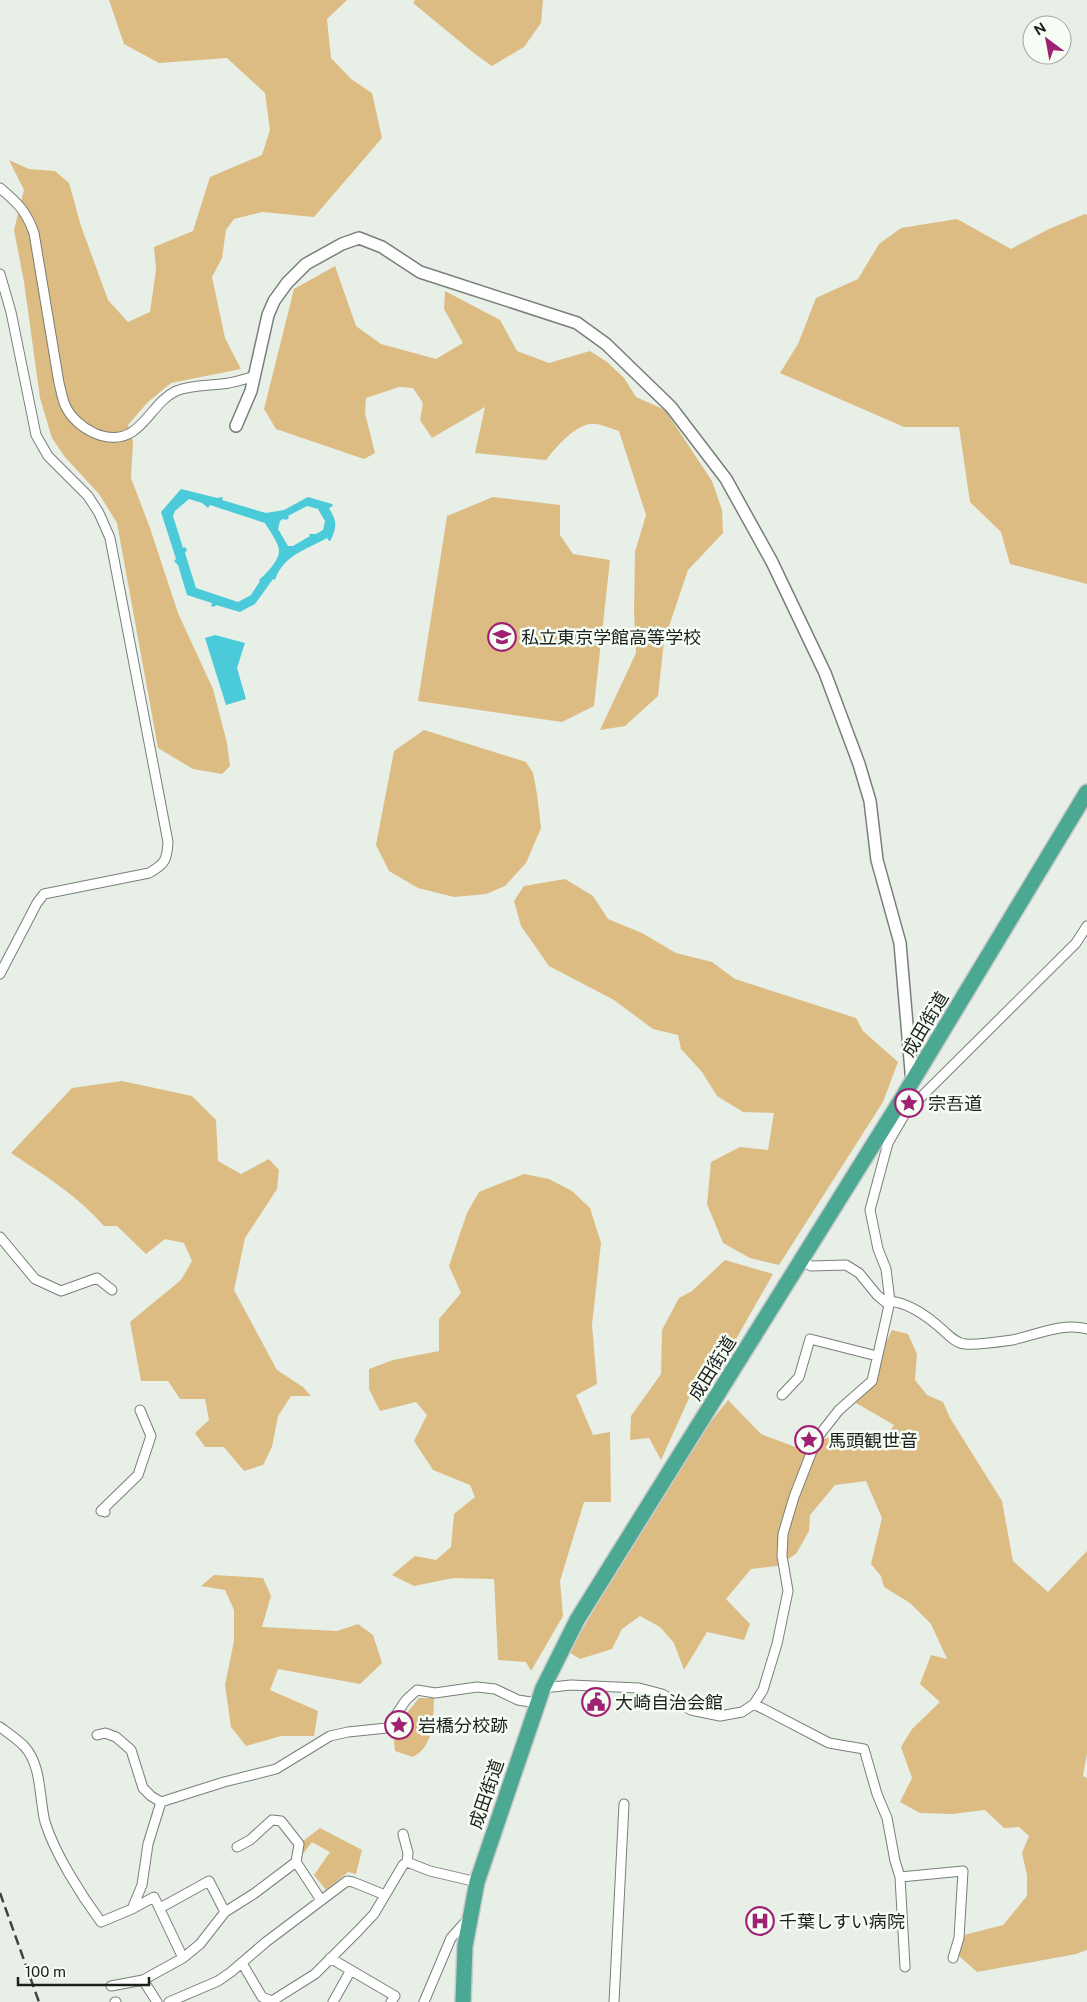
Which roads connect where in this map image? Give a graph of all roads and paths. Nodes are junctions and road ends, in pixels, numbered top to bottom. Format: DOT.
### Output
graph roads {
  1 [pos="0,188"];
  2 [pos="0,274"];
  3 [pos="255,376"];
  4 [pos="236,426"];
  5 [pos="1087,792"];
  6 [pos="1087,928"];
  7 [pos="0,974"];
  8 [pos="912,1082"];
  9 [pos="904,1106"];
  10 [pos="0,1237"];
  11 [pos="800,1260"];
  12 [pos="112,1290"];
  13 [pos="890,1303"];
  14 [pos="1087,1329"];
  15 [pos="877,1356"];
  16 [pos="782,1395"];
  17 [pos="140,1410"];
  18 [pos="104,1512"];
  19 [pos="543,1688"];
  20 [pos="537,1702"];
  21 [pos="754,1704"];
  22 [pos="0,1727"];
  23 [pos="98,1735"];
  24 [pos="161,1802"];
  25 [pos="624,1804"];
  26 [pos="403,1834"];
  27 [pos="237,1847"];
  28 [pos="296,1862"];
  29 [pos="406,1862"];
  30 [pos="900,1877"];
  31 [pos="477,1882"];
  32 [pos="385,1896"];
  33 [pos="321,1900"];
  34 [pos="160,1908"];
  35 [pos="132,1909"];
  36 [pos="225,1912"];
  37 [pos="470,1917"];
  38 [pos="182,1958"];
  39 [pos="330,1958"];
  40 [pos="953,1958"];
  41 [pos="242,1963"];
  42 [pos="905,1967"];
  43 [pos="351,1970"];
  44 [pos="143,1980"];
  45 [pos="111,1986"];
  46 [pos="157,2002"];
  47 [pos="169,2002"];
  48 [pos="333,2002"];
  49 [pos="391,2002"];
  50 [pos="424,2002"];
  51 [pos="463,2002"];
  52 [pos="614,2002"];
  1 -- 3 [label="street"];
  2 -- 7 [label="street"];
  3 -- 4 [label="street"];
  3 -- 8 [label="street"];
  5 -- 8 [label="highway, 成田街道"];
  6 -- 9 [label="street"];
  8 -- 9 [label="highway, 成田街道"];
  9 -- 11 [label="highway, 成田街道"];
  9 -- 13 [label="street"];
  10 -- 12 [label="street"];
  11 -- 13 [label="street"];
  11 -- 19 [label="highway, 成田街道"];
  13 -- 14 [label="street"];
  13 -- 15 [label="street"];
  15 -- 16 [label="street"];
  15 -- 21 [label="street"];
  17 -- 18 [label="street"];
  19 -- 20 [label="highway, 成田街道"];
  19 -- 21 [label="street"];
  20 -- 24 [label="street"];
  20 -- 31 [label="highway, 成田街道"];
  21 -- 30 [label="street"];
  22 -- 35 [label="street"];
  23 -- 24 [label="street"];
  24 -- 35 [label="street"];
  25 -- 52 [label="street"];
  26 -- 29 [label="street"];
  27 -- 28 [label="street"];
  28 -- 33 [label="street"];
  28 -- 36 [label="street"];
  29 -- 31 [label="street"];
  29 -- 32 [label="street"];
  30 -- 40 [label="street"];
  30 -- 42 [label="street"];
  31 -- 37 [label="highway, 成田街道"];
  32 -- 33 [label="street"];
  32 -- 39 [label="street"];
  33 -- 41 [label="street"];
  34 -- 35 [label="street"];
  34 -- 36 [label="street"];
  34 -- 38 [label="street"];
  36 -- 38 [label="street"];
  37 -- 50 [label="street"];
  37 -- 51 [label="highway, 成田街道"];
  38 -- 44 [label="street"];
  39 -- 41 [label="street"];
  39 -- 43 [label="street"];
  41 -- 47 [label="street"];
  43 -- 48 [label="street"];
  43 -- 49 [label="street"];
  44 -- 45 [label="street"];
  44 -- 46 [label="street"];
}
